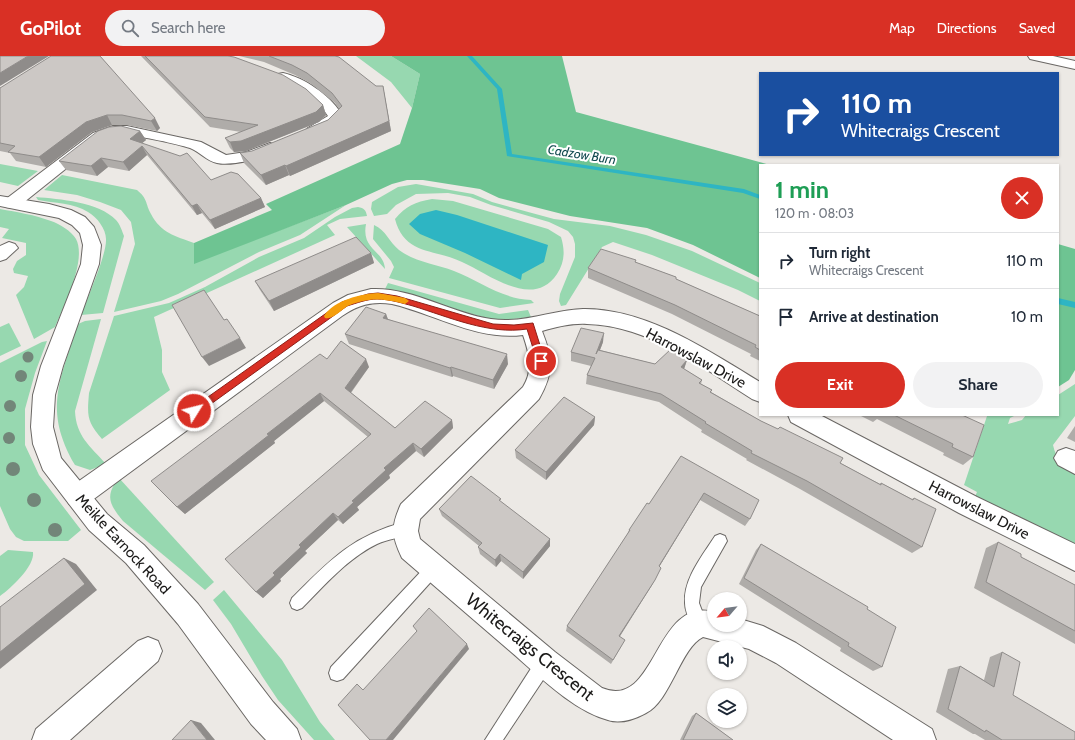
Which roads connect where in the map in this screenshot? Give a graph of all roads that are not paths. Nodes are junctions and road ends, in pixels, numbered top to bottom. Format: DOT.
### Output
graph roads {
  1 [pos="1035,56"];
  2 [pos="1075,65"];
  3 [pos="271,71"];
  4 [pos="6,202"];
  5 [pos="530,326"];
  6 [pos="759,392"];
  7 [pos="801,416"];
  8 [pos="78,496"];
  9 [pos="405,529"];
  10 [pos="720,542"];
  11 [pos="1075,558"];
  12 [pos="433,569"];
  13 [pos="297,603"];
  14 [pos="699,624"];
  15 [pos="148,651"];
  16 [pos="545,662"];
  17 [pos="337,673"];
  18 [pos="47,740"];
  19 [pos="286,740"];
  20 [pos="493,740"];
  21 [pos="921,740"];
  1 -- 2 [label="street"];
  3 -- 4 [label="street"];
  4 -- 8 [label="street, Meikle Earnock Road"];
  5 -- 6 [label="street, Harrowslaw Drive"];
  5 -- 8 [label="street, Harrowslaw Drive"];
  5 -- 9 [label="street"];
  7 -- 11 [label="street, Harrowslaw Drive"];
  8 -- 19 [label="street, Meikle Earnock Road"];
  9 -- 12 [label="street, Whitecraigs Crescent"];
  9 -- 13 [label="lane"];
  10 -- 14 [label="lane"];
  12 -- 16 [label="street, Whitecraigs Crescent"];
  12 -- 17 [label="lane"];
  14 -- 16 [label="street, Whitecraigs Crescent"];
  14 -- 21 [label="street"];
  15 -- 18 [label="street"];
  16 -- 20 [label="lane"];
}
